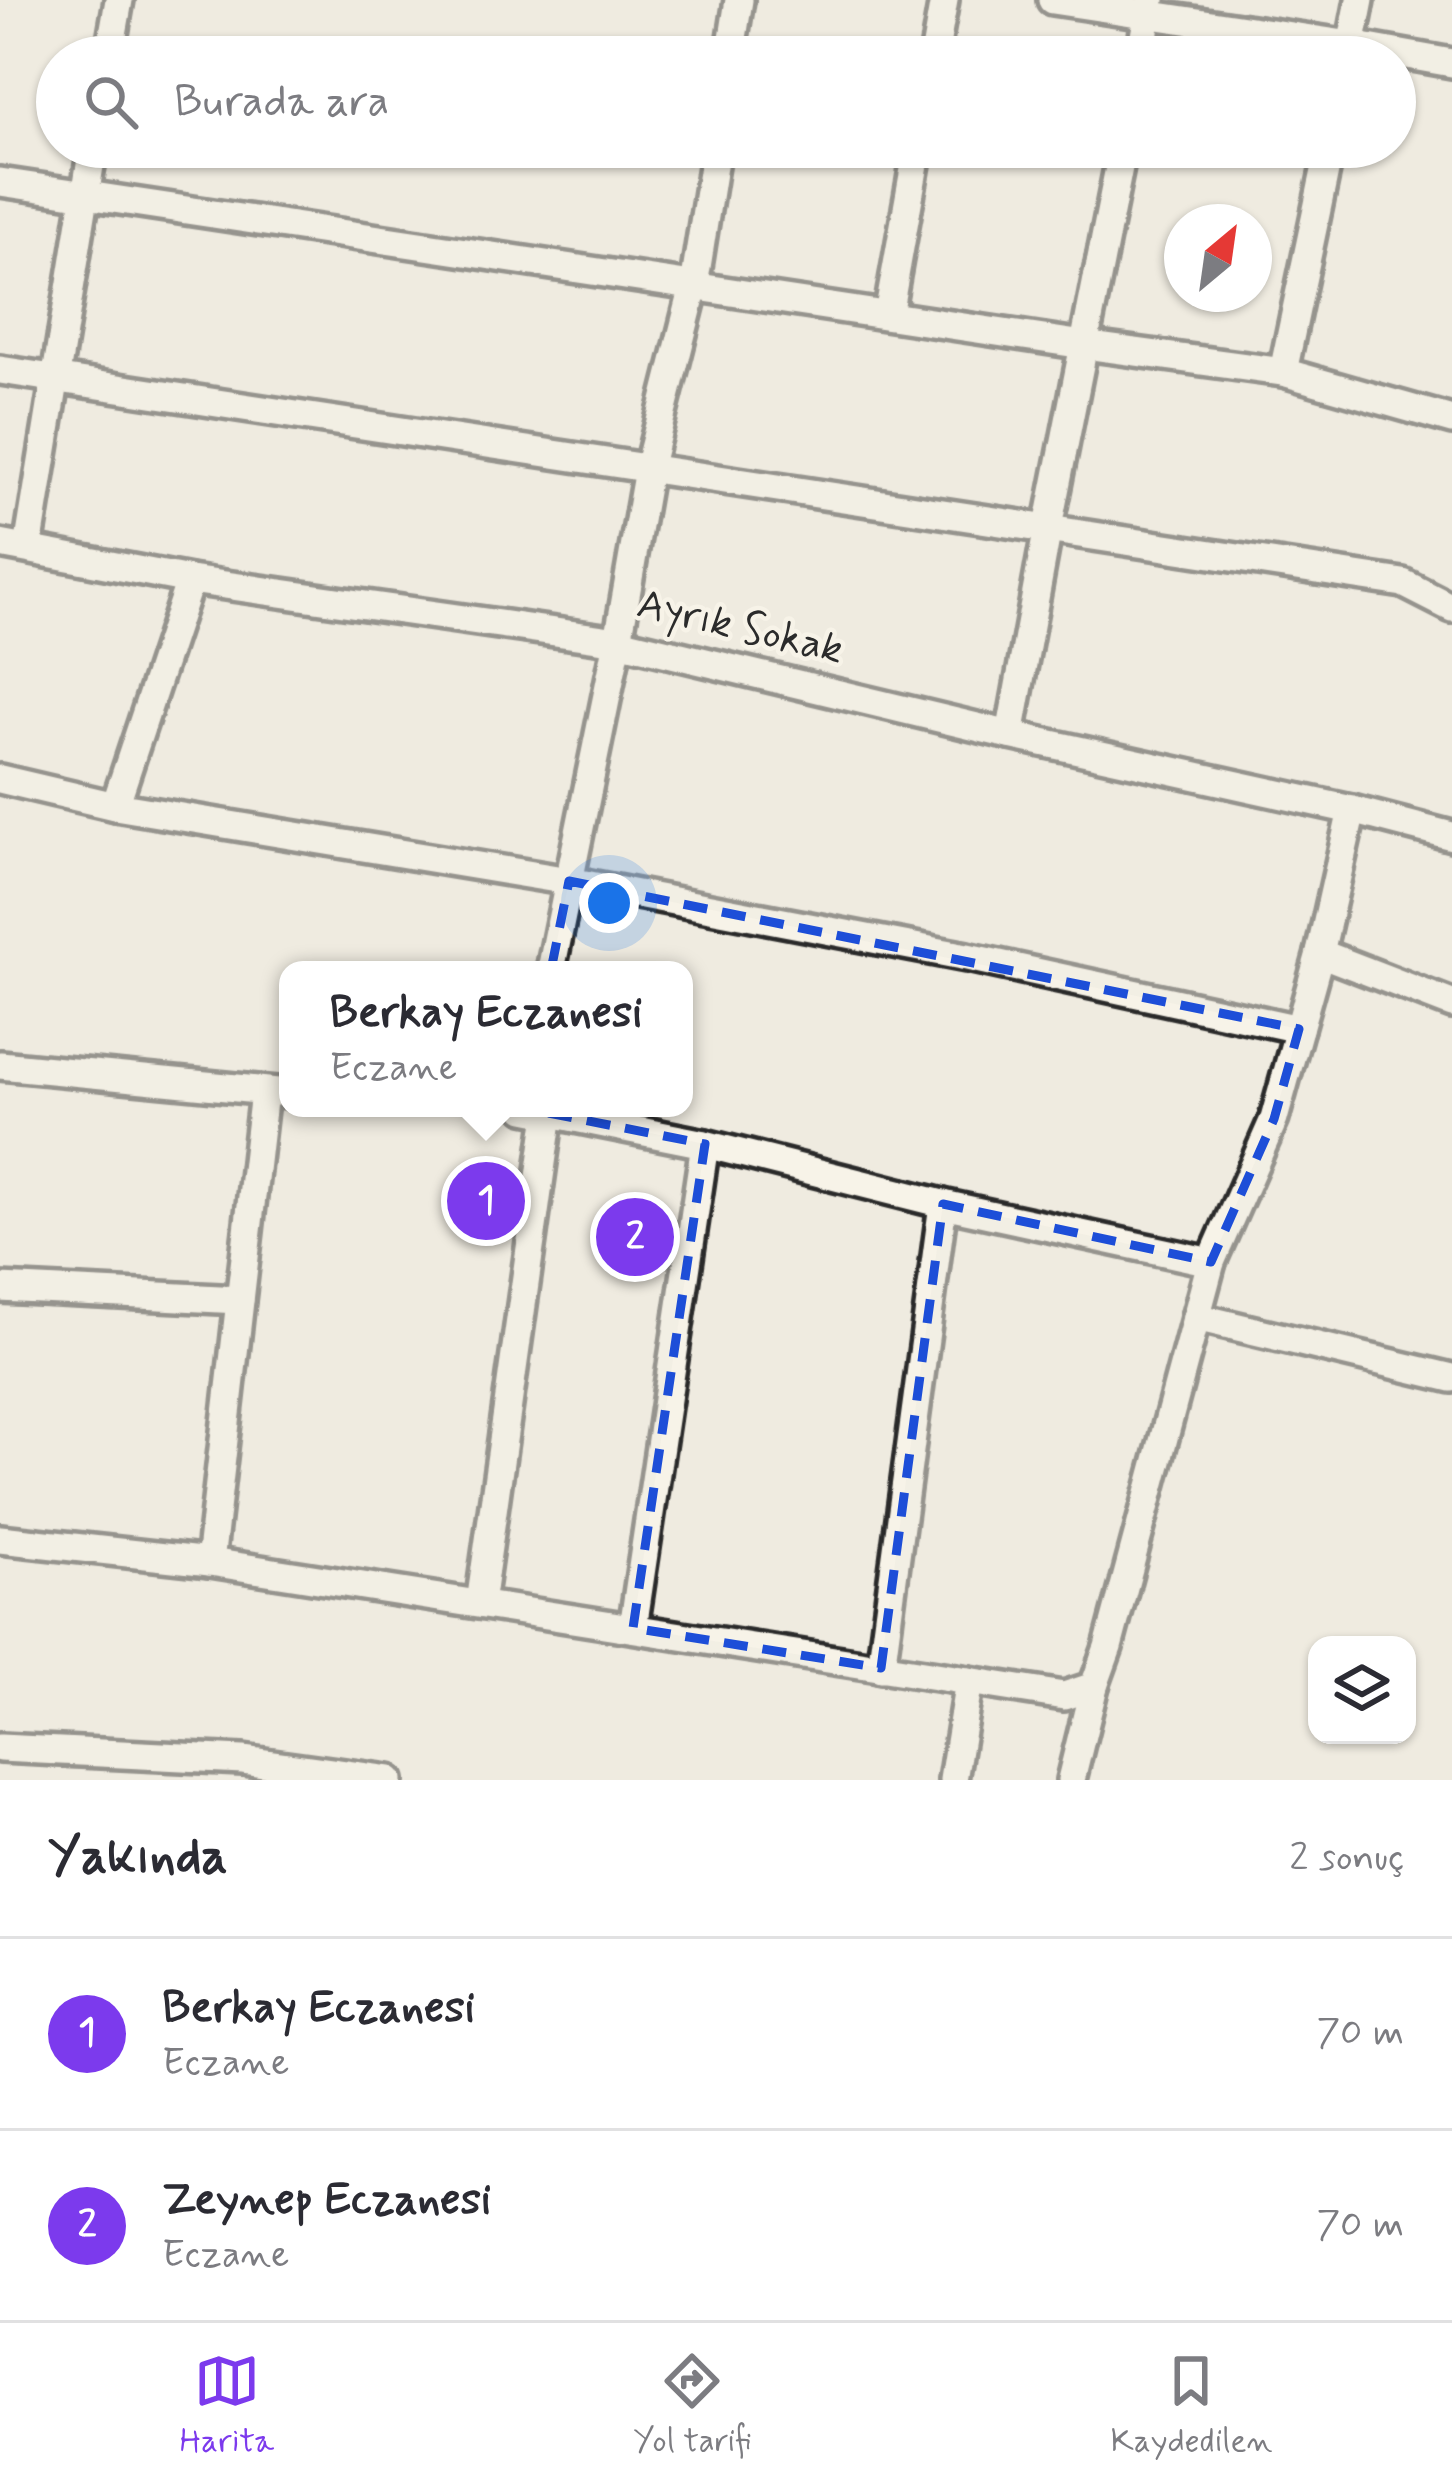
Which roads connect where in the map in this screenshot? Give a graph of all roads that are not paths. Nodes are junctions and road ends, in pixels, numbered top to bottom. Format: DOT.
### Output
graph roads {
  1 [pos="119,0"];
  2 [pos="739,0"];
  3 [pos="944,0"];
  4 [pos="1052,0"];
  5 [pos="1360,0"];
  6 [pos="1150,7"];
  7 [pos="113,36"];
  8 [pos="733,36"];
  9 [pos="938,36"];
  10 [pos="1282,36"];
  11 [pos="1353,36"];
  12 [pos="1416,58"];
  13 [pos="1452,62"];
  14 [pos="89,168"];
  15 [pos="713,168"];
  16 [pos="914,168"];
  17 [pos="1119,168"];
  18 [pos="1326,168"];
  19 [pos="0,182"];
  20 [pos="85,194"];
  21 [pos="694,286"];
  22 [pos="889,315"];
  23 [pos="1084,345"];
  24 [pos="0,370"];
  25 [pos="1283,372"];
  26 [pos="55,378"];
  27 [pos="1452,420"];
  28 [pos="648,469"];
  29 [pos="1048,527"];
  30 [pos="14,546"];
  31 [pos="190,580"];
  32 [pos="1452,608"];
  33 [pos="618,641"];
  34 [pos="1010,735"];
  35 [pos="0,779"];
  36 [pos="115,806"];
  37 [pos="1352,810"];
  38 [pos="1452,836"];
  39 [pos="569,881"];
  40 [pos="1320,953"];
  41 [pos="553,961"];
  42 [pos="1452,1004"];
  43 [pos="1299,1029"];
  44 [pos="0,1065"];
  45 [pos="276,1093"];
  46 [pos="536,1117"];
  47 [pos="572,1117"];
  48 [pos="705,1144"];
  49 [pos="943,1204"];
  50 [pos="1211,1262"];
  51 [pos="0,1288"];
  52 [pos="240,1300"];
  53 [pos="1196,1318"];
  54 [pos="1452,1378"];
  55 [pos="0,1539"];
  56 [pos="209,1562"];
  57 [pos="480,1604"];
  58 [pos="633,1628"];
  59 [pos="881,1668"];
  60 [pos="969,1681"];
  61 [pos="1094,1686"];
  62 [pos="0,1748"];
  63 [pos="389,1780"];
  64 [pos="953,1780"];
  65 [pos="1071,1780"];
  1 -- 7 [label="street"];
  2 -- 8 [label="street"];
  3 -- 9 [label="street"];
  4 -- 6 [label="street"];
  5 -- 11 [label="street"];
  6 -- 10 [label="street"];
  12 -- 13 [label="street"];
  14 -- 20 [label="street"];
  15 -- 21 [label="street"];
  16 -- 22 [label="street"];
  17 -- 23 [label="street"];
  18 -- 25 [label="street"];
  19 -- 20 [label="street"];
  20 -- 21 [label="street"];
  20 -- 26 [label="street"];
  21 -- 22 [label="street"];
  21 -- 28 [label="street"];
  22 -- 23 [label="street"];
  23 -- 25 [label="street"];
  23 -- 29 [label="street"];
  24 -- 26 [label="street"];
  25 -- 27 [label="street"];
  26 -- 28 [label="street"];
  26 -- 30 [label="street"];
  28 -- 29 [label="street"];
  28 -- 33 [label="street"];
  29 -- 32 [label="street"];
  29 -- 34 [label="street"];
  30 -- 31 [label="street, Ayrık Sokak"];
  31 -- 33 [label="street, Ayrık Sokak"];
  31 -- 36 [label="street"];
  33 -- 34 [label="street, Ayrık Sokak"];
  33 -- 39 [label="street"];
  34 -- 37 [label="street, Ayrık Sokak"];
  35 -- 36 [label="street"];
  36 -- 39 [label="street"];
  37 -- 38 [label="street, Ayrık Sokak"];
  37 -- 40 [label="street"];
  39 -- 41 [label="street"];
  39 -- 43 [label="street"];
  40 -- 42 [label="street"];
  40 -- 43 [label="street"];
  43 -- 50 [label="street"];
  44 -- 45 [label="street"];
  45 -- 52 [label="street"];
  46 -- 57 [label="street"];
  47 -- 48 [label="street"];
  48 -- 49 [label="street"];
  48 -- 58 [label="street"];
  49 -- 50 [label="street"];
  49 -- 59 [label="street"];
  50 -- 53 [label="street"];
  51 -- 52 [label="street"];
  52 -- 56 [label="street"];
  53 -- 54 [label="street"];
  53 -- 61 [label="street"];
  55 -- 56 [label="street"];
  56 -- 57 [label="street"];
  57 -- 58 [label="street"];
  58 -- 59 [label="street"];
  59 -- 60 [label="street"];
  60 -- 61 [label="street"];
  60 -- 64 [label="street"];
  61 -- 65 [label="street"];
  62 -- 63 [label="street"];
}
